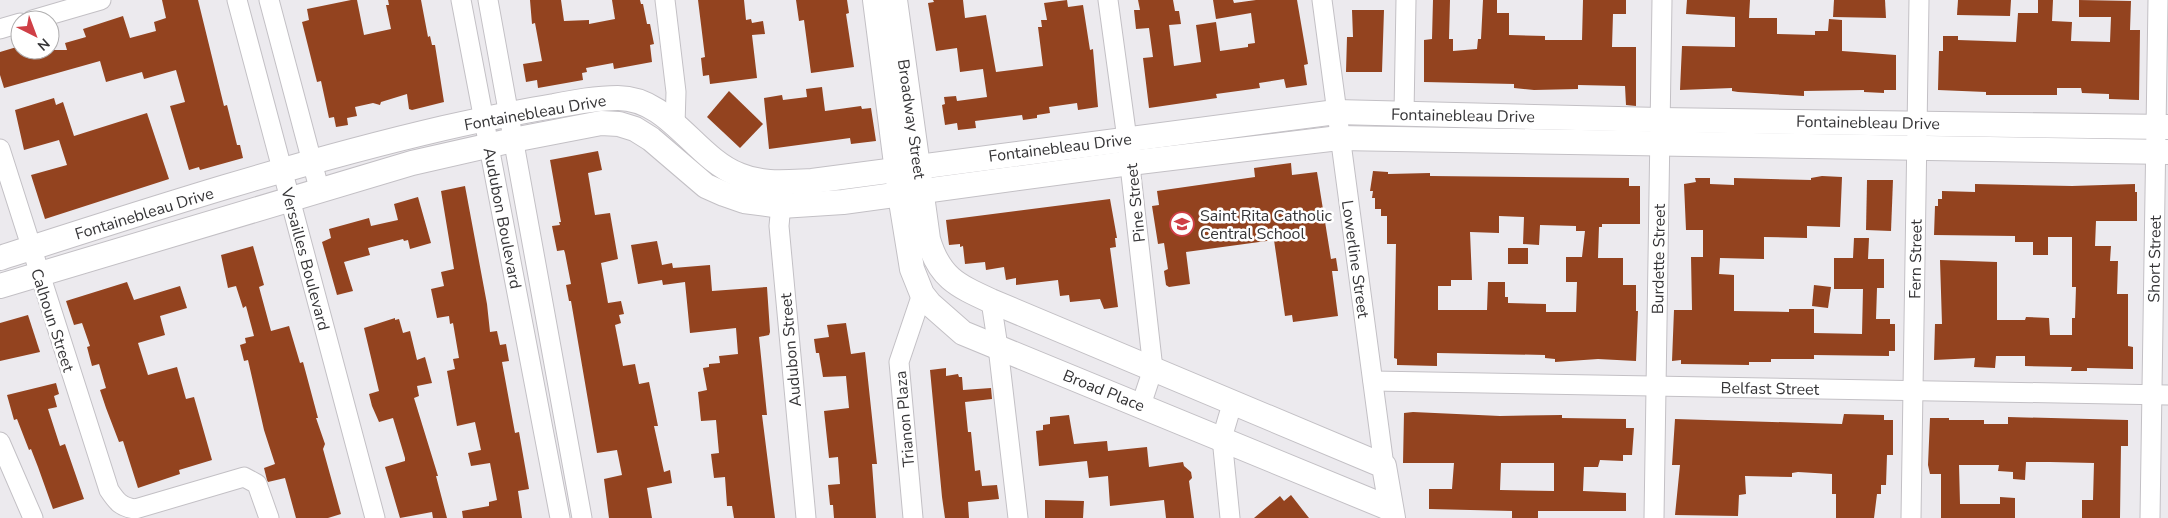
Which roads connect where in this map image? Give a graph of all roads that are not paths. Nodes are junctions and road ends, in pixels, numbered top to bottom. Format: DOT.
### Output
graph roads {
  1 [pos="101,0"];
  2 [pos="237,0"];
  3 [pos="269,0"];
  4 [pos="461,0"];
  5 [pos="488,0"];
  6 [pos="665,0"];
  7 [pos="875,0"];
  8 [pos="895,0"];
  9 [pos="1108,0"];
  10 [pos="1322,0"];
  11 [pos="1406,0"];
  12 [pos="1662,0"];
  13 [pos="1919,0"];
  14 [pos="2158,0"];
  15 [pos="60,12"];
  16 [pos="1336,112"];
  17 [pos="1404,113"];
  18 [pos="508,114"];
  19 [pos="483,119"];
  20 [pos="1660,120"];
  21 [pos="1918,123"];
  22 [pos="675,125"];
  23 [pos="2162,127"];
  24 [pos="1339,138"];
  25 [pos="1127,139"];
  26 [pos="513,140"];
  27 [pos="1660,143"];
  28 [pos="489,146"];
  29 [pos="1917,148"];
  30 [pos="0,149"];
  31 [pos="2162,152"];
  32 [pos="313,162"];
  33 [pos="1130,163"];
  34 [pos="907,167"];
  35 [pos="283,170"];
  36 [pos="782,183"];
  37 [pos="320,192"];
  38 [pos="911,194"];
  39 [pos="291,200"];
  40 [pos="780,206"];
  41 [pos="30,248"];
  42 [pos="0,258"];
  43 [pos="39,276"];
  44 [pos="0,286"];
  45 [pos="922,294"];
  46 [pos="991,301"];
  47 [pos="998,347"];
  48 [pos="1153,369"];
  49 [pos="555,372"];
  50 [pos="533,377"];
  51 [pos="1373,381"];
  52 [pos="1656,386"];
  53 [pos="1913,391"];
  54 [pos="2160,395"];
  55 [pos="1233,401"];
  56 [pos="1141,405"];
  57 [pos="1222,438"];
  58 [pos="0,442"];
  59 [pos="1384,466"];
  60 [pos="1392,514"];
  61 [pos="33,518"];
  62 [pos="269,518"];
  63 [pos="376,518"];
  64 [pos="560,518"];
  65 [pos="582,518"];
  66 [pos="806,518"];
  67 [pos="912,518"];
  68 [pos="1018,518"];
  69 [pos="1230,518"];
  70 [pos="1654,518"];
  71 [pos="1911,518"];
  72 [pos="2150,518"];
  1 -- 15 [label="street"];
  2 -- 35 [label="street, Versailles Boulevard"];
  3 -- 32 [label="street, Versailles Boulevard"];
  4 -- 19 [label="street, Audubon Boulevard"];
  5 -- 18 [label="street, Audubon Boulevard"];
  6 -- 22 [label="street"];
  7 -- 34 [label="street, Broadway Street"];
  8 -- 34 [label="street, Broadway Street"];
  9 -- 25 [label="street, Pine Street"];
  10 -- 16 [label="street, Lowerline Street"];
  11 -- 17 [label="street"];
  12 -- 20 [label="street, Burdette Street"];
  13 -- 21 [label="street, Fern Street"];
  14 -- 23 [label="street, Short Street"];
  16 -- 17 [label="street, Fontainebleau Drive"];
  16 -- 24 [label="street, Lowerline Street"];
  16 -- 25 [label="street, Fontainebleau Drive"];
  17 -- 20 [label="street, Fontainebleau Drive"];
  18 -- 19 [label="street, Fontainebleau Drive"];
  18 -- 22 [label="street, Fontainebleau Drive"];
  18 -- 26 [label="street, Audubon Boulevard"];
  19 -- 28 [label="street, Audubon Boulevard"];
  19 -- 32 [label="street, Fontainebleau Drive"];
  20 -- 21 [label="street, Fontainebleau Drive"];
  20 -- 27 [label="street, Burdette Street"];
  21 -- 23 [label="street, Fontainebleau Drive"];
  21 -- 29 [label="street, Fern Street"];
  22 -- 36 [label="street, Fontainebleau Drive"];
  23 -- 31 [label="street, Short Street"];
  24 -- 27 [label="street, Fontainebleau Drive"];
  24 -- 33 [label="street, Fontainebleau Drive"];
  24 -- 51 [label="street, Lowerline Street"];
  25 -- 33 [label="street, Pine Street"];
  25 -- 34 [label="street, Fontainebleau Drive"];
  26 -- 28 [label="street, Fontainebleau Drive"];
  26 -- 40 [label="street, Fontainebleau Drive"];
  26 -- 49 [label="street, Audubon Boulevard"];
  27 -- 29 [label="street, Fontainebleau Drive"];
  27 -- 52 [label="street, Burdette Street"];
  28 -- 37 [label="street, Fontainebleau Drive"];
  28 -- 50 [label="street, Audubon Boulevard"];
  29 -- 31 [label="street, Fontainebleau Drive"];
  29 -- 53 [label="street, Fern Street"];
  30 -- 41 [label="street, Calhoun Street"];
  31 -- 54 [label="street, Short Street"];
  32 -- 35 [label="street, Fontainebleau Drive"];
  32 -- 37 [label="street, Versailles Boulevard"];
  33 -- 38 [label="street, Fontainebleau Drive"];
  33 -- 48 [label="street, Pine Street"];
  34 -- 36 [label="street, Fontainebleau Drive"];
  34 -- 38 [label="street, Broadway Street"];
  35 -- 39 [label="street, Versailles Boulevard"];
  35 -- 41 [label="street, Fontainebleau Drive"];
  36 -- 40 [label="street, Audubon Street"];
  37 -- 39 [label="street, Fontainebleau Drive"];
  38 -- 40 [label="street, Fontainebleau Drive"];
  38 -- 45 [label="street, Broad Place"];
  38 -- 46 [label="street, Broadway Street"];
  39 -- 43 [label="street, Fontainebleau Drive"];
  39 -- 63 [label="street, Versailles Boulevard"];
  40 -- 66 [label="street, Audubon Street"];
  41 -- 42 [label="street, Fontainebleau Drive"];
  41 -- 43 [label="street, Calhoun Street"];
  43 -- 44 [label="street, Fontainebleau Drive"];
  43 -- 62 [label="street, Calhoun Street"];
  45 -- 47 [label="street, Broad Place"];
  45 -- 67 [label="street, Trianon Plaza"];
  46 -- 47 [label="street"];
  46 -- 48 [label="street"];
  47 -- 56 [label="street, Broad Place"];
  47 -- 68 [label="street"];
  48 -- 55 [label="street"];
  48 -- 56 [label="street, Pine Street"];
  49 -- 50 [label="street"];
  49 -- 65 [label="street, Audubon Boulevard"];
  50 -- 64 [label="street, Audubon Boulevard"];
  51 -- 52 [label="street, Belfast Street"];
  51 -- 59 [label="street, Lowerline Street"];
  52 -- 53 [label="street, Belfast Street"];
  52 -- 70 [label="street, Burdette Street"];
  53 -- 54 [label="street, Belfast Street"];
  53 -- 71 [label="street, Fern Street"];
  54 -- 72 [label="street, Short Street"];
  55 -- 57 [label="street"];
  55 -- 59 [label="street"];
  56 -- 57 [label="street, Broad Place"];
  57 -- 60 [label="street, Broad Place"];
  57 -- 69 [label="street"];
  58 -- 61 [label="street"];
  59 -- 60 [label="street, Lowerline Street"];
}
